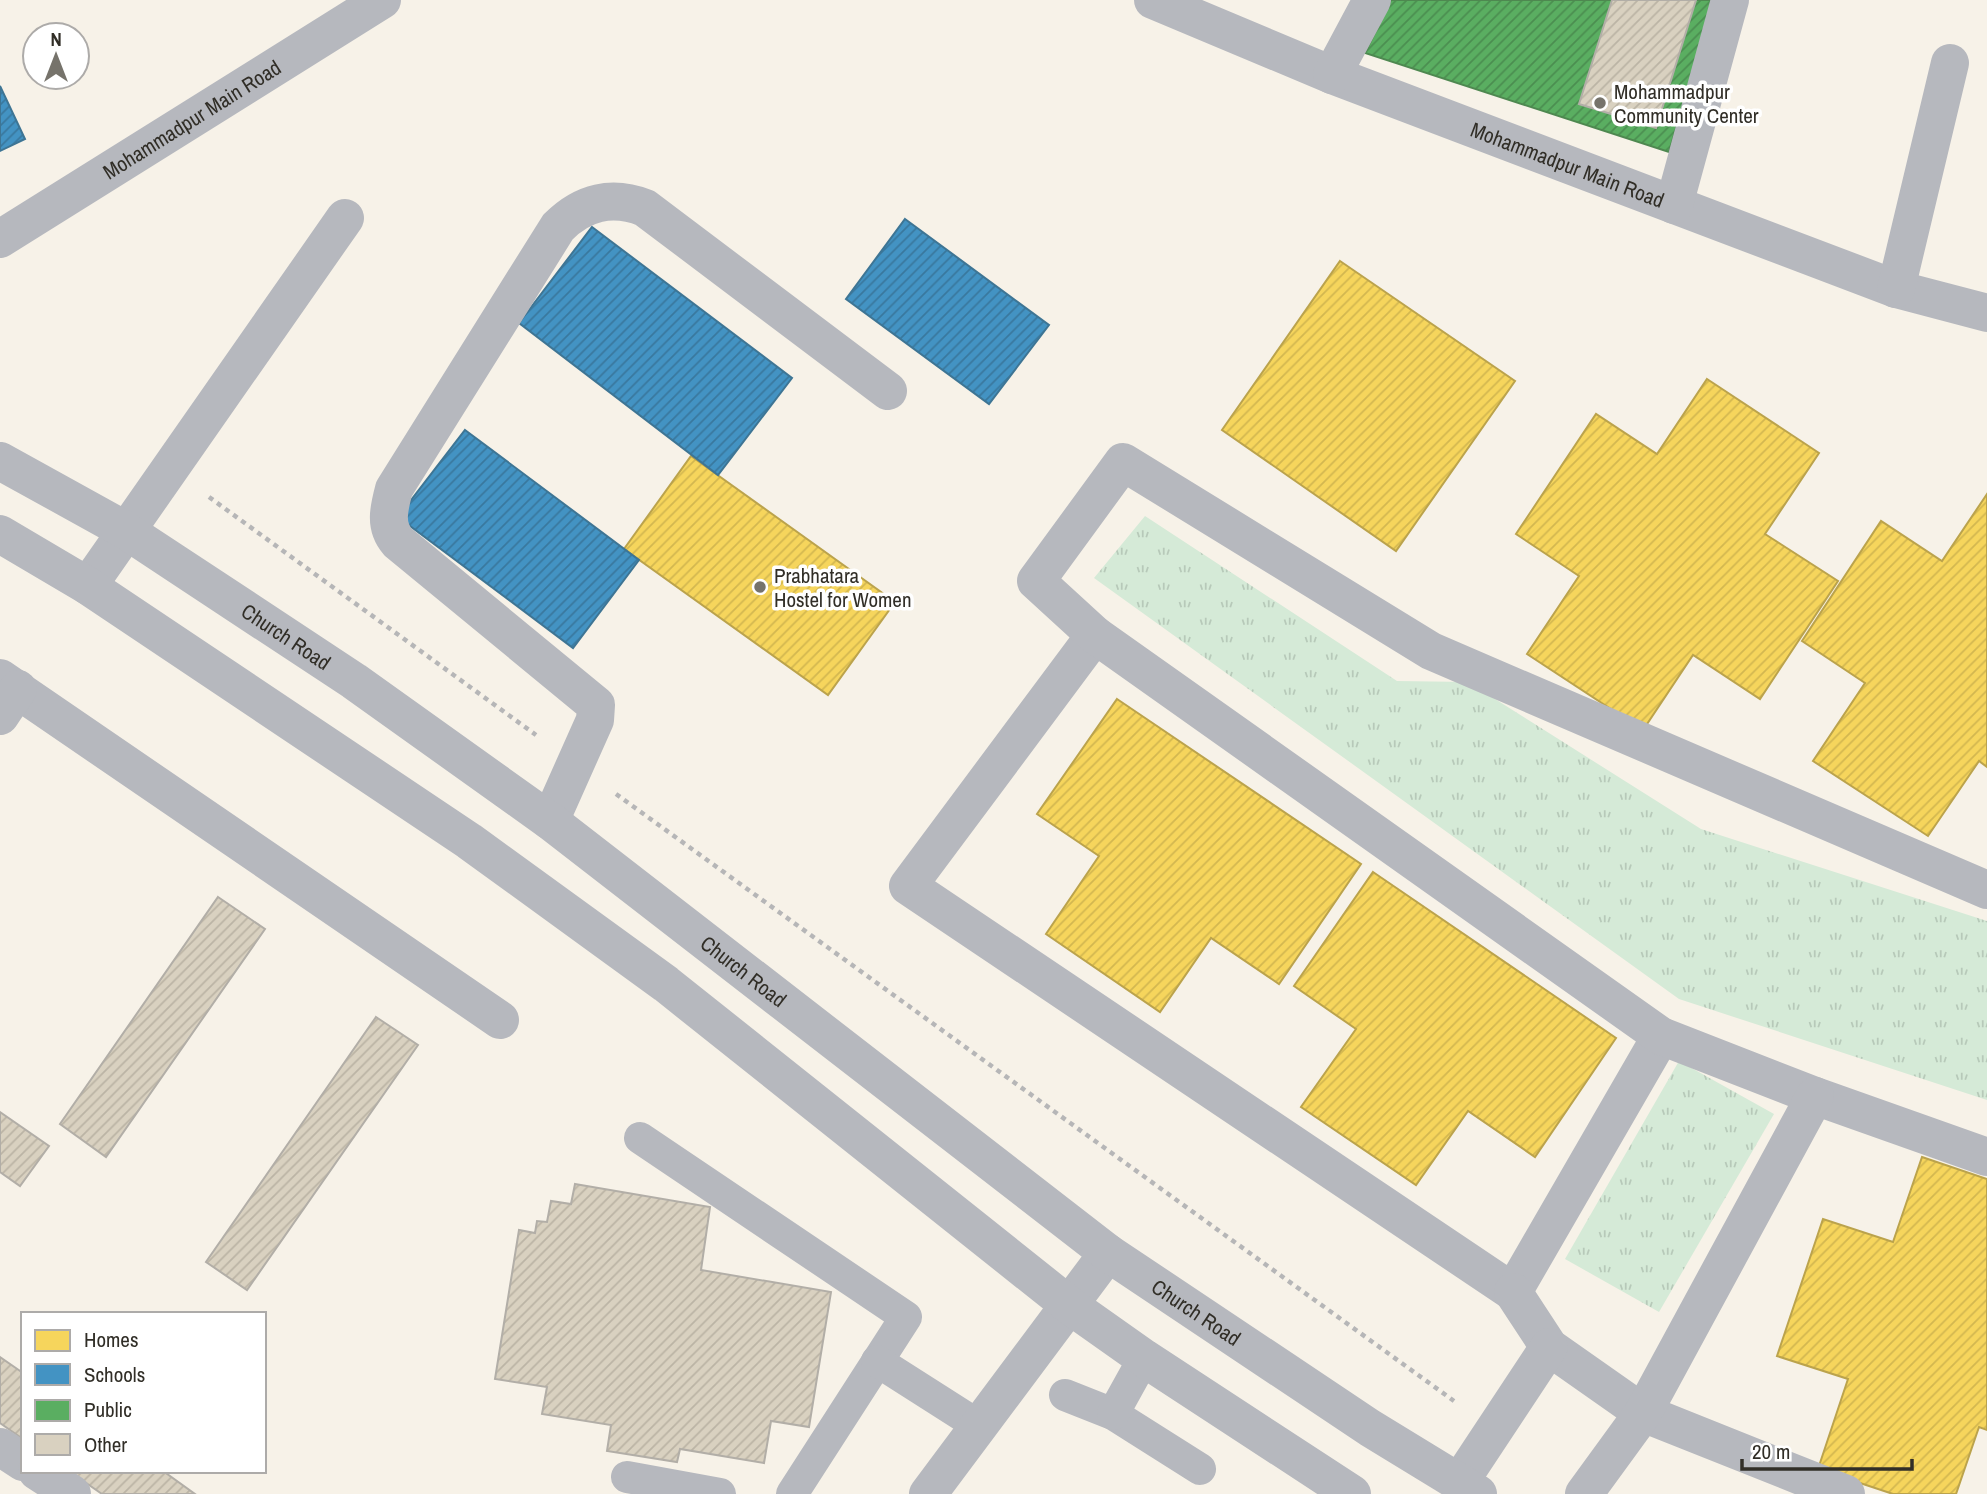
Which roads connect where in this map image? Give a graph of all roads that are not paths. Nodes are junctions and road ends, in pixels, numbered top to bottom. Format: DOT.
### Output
graph roads {
  1 [pos="382,0"];
  2 [pos="1153,0"];
  3 [pos="1372,0"];
  4 [pos="1730,0"];
  5 [pos="1950,63"];
  6 [pos="1332,75"];
  7 [pos="1674,205"];
  8 [pos="345,218"];
  9 [pos="0,239"];
  10 [pos="1896,289"];
  11 [pos="1987,313"];
  12 [pos="888,391"];
  13 [pos="0,461"];
  14 [pos="125,530"];
  15 [pos="0,534"];
  16 [pos="88,586"];
  17 [pos="1095,635"];
  18 [pos="6,695"];
  19 [pos="550,821"];
  20 [pos="1987,890"];
  21 [pos="500,1020"];
  22 [pos="1661,1036"];
  23 [pos="1815,1096"];
  24 [pos="640,1138"];
  25 [pos="1987,1157"];
  26 [pos="1108,1253"];
  27 [pos="1513,1292"];
  28 [pos="1069,1305"];
  29 [pos="1549,1347"];
  30 [pos="1144,1358"];
  31 [pos="877,1361"];
  32 [pos="1065,1395"];
  33 [pos="1643,1413"];
  34 [pos="1113,1414"];
  35 [pos="979,1426"];
  36 [pos="0,1447"];
  37 [pos="21,1461"];
  38 [pos="1200,1469"];
  39 [pos="40,1473"];
  40 [pos="627,1477"];
  41 [pos="1468,1488"];
  42 [pos="72,1494"];
  43 [pos="720,1494"];
  44 [pos="792,1494"];
  45 [pos="928,1494"];
  46 [pos="1352,1494"];
  47 [pos="1584,1494"];
  48 [pos="1846,1494"];
  1 -- 9 [label="street, Mohammadpur Main Road"];
  2 -- 6 [label="street, Mohammadpur Main Road"];
  3 -- 6 [label="street"];
  4 -- 7 [label="street"];
  5 -- 10 [label="street"];
  6 -- 7 [label="street, Mohammadpur Main Road"];
  7 -- 10 [label="street, Mohammadpur Main Road"];
  8 -- 14 [label="street"];
  10 -- 11 [label="street, Mohammadpur Main Road"];
  12 -- 19 [label="street"];
  13 -- 14 [label="street, Church Road"];
  14 -- 16 [label="street"];
  14 -- 19 [label="street, Church Road"];
  15 -- 16 [label="street"];
  16 -- 28 [label="street"];
  17 -- 20 [label="street"];
  17 -- 22 [label="street"];
  17 -- 27 [label="street"];
  18 -- 21 [label="street"];
  19 -- 26 [label="street, Church Road"];
  22 -- 23 [label="street"];
  22 -- 27 [label="street"];
  23 -- 25 [label="street"];
  23 -- 33 [label="street"];
  24 -- 31 [label="lane"];
  26 -- 28 [label="street"];
  26 -- 41 [label="street, Church Road"];
  27 -- 29 [label="street"];
  28 -- 30 [label="street"];
  28 -- 35 [label="street"];
  29 -- 33 [label="street"];
  29 -- 41 [label="street"];
  30 -- 34 [label="lane"];
  30 -- 46 [label="street"];
  31 -- 35 [label="lane"];
  31 -- 44 [label="lane"];
  32 -- 34 [label="lane"];
  33 -- 47 [label="street"];
  33 -- 48 [label="street"];
  34 -- 38 [label="lane"];
  35 -- 45 [label="street"];
  36 -- 37 [label="street"];
  39 -- 42 [label="street"];
  40 -- 43 [label="lane"];
}
